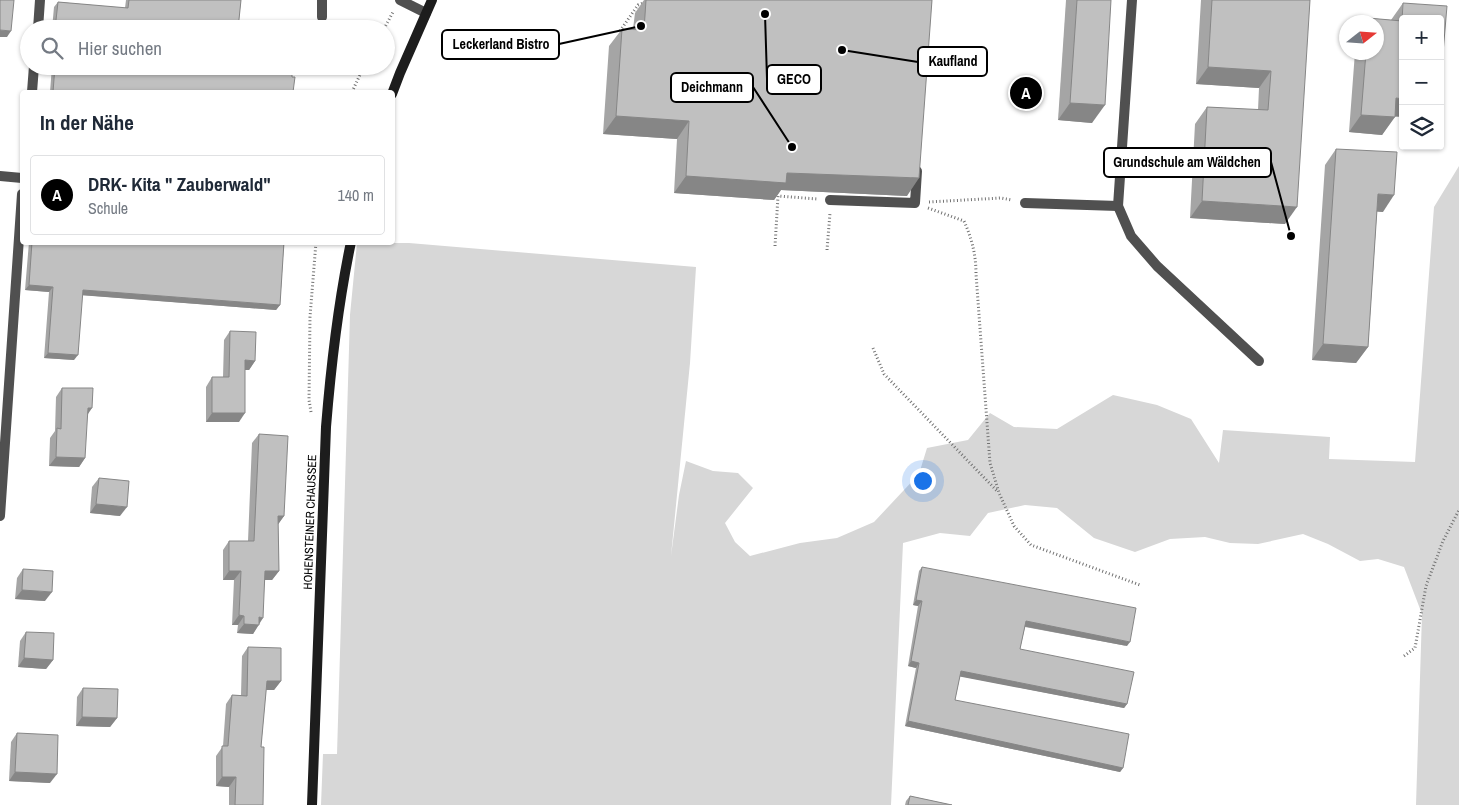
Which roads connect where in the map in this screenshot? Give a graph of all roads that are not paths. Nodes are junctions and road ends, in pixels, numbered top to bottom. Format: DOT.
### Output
graph roads {
  1 [pos="40,0"];
  2 [pos="322,0"];
  3 [pos="400,0"];
  4 [pos="432,0"];
  5 [pos="1132,0"];
  6 [pos="426,13"];
  7 [pos="322,17"];
  8 [pos="39,20"];
  9 [pos="33,75"];
  10 [pos="32,90"];
  11 [pos="394,90"];
  12 [pos="917,164"];
  13 [pos="0,176"];
  14 [pos="20,178"];
  15 [pos="830,200"];
  16 [pos="1025,203"];
  17 [pos="1118,206"];
  18 [pos="20,223"];
  19 [pos="350,245"];
  20 [pos="1259,360"];
  21 [pos="0,516"];
  22 [pos="312,805"];
  1 -- 8 [label="street"];
  2 -- 7 [label="street"];
  3 -- 6 [label="street"];
  4 -- 6 [label="main road"];
  5 -- 17 [label="street"];
  6 -- 11 [label="main road"];
  9 -- 10 [label="street"];
  12 -- 15 [label="street"];
  13 -- 14 [label="street"];
  16 -- 17 [label="street"];
  17 -- 20 [label="street"];
  18 -- 21 [label="street"];
  19 -- 22 [label="main road, HOHENSTEINER CHAUSSEE"];
}
